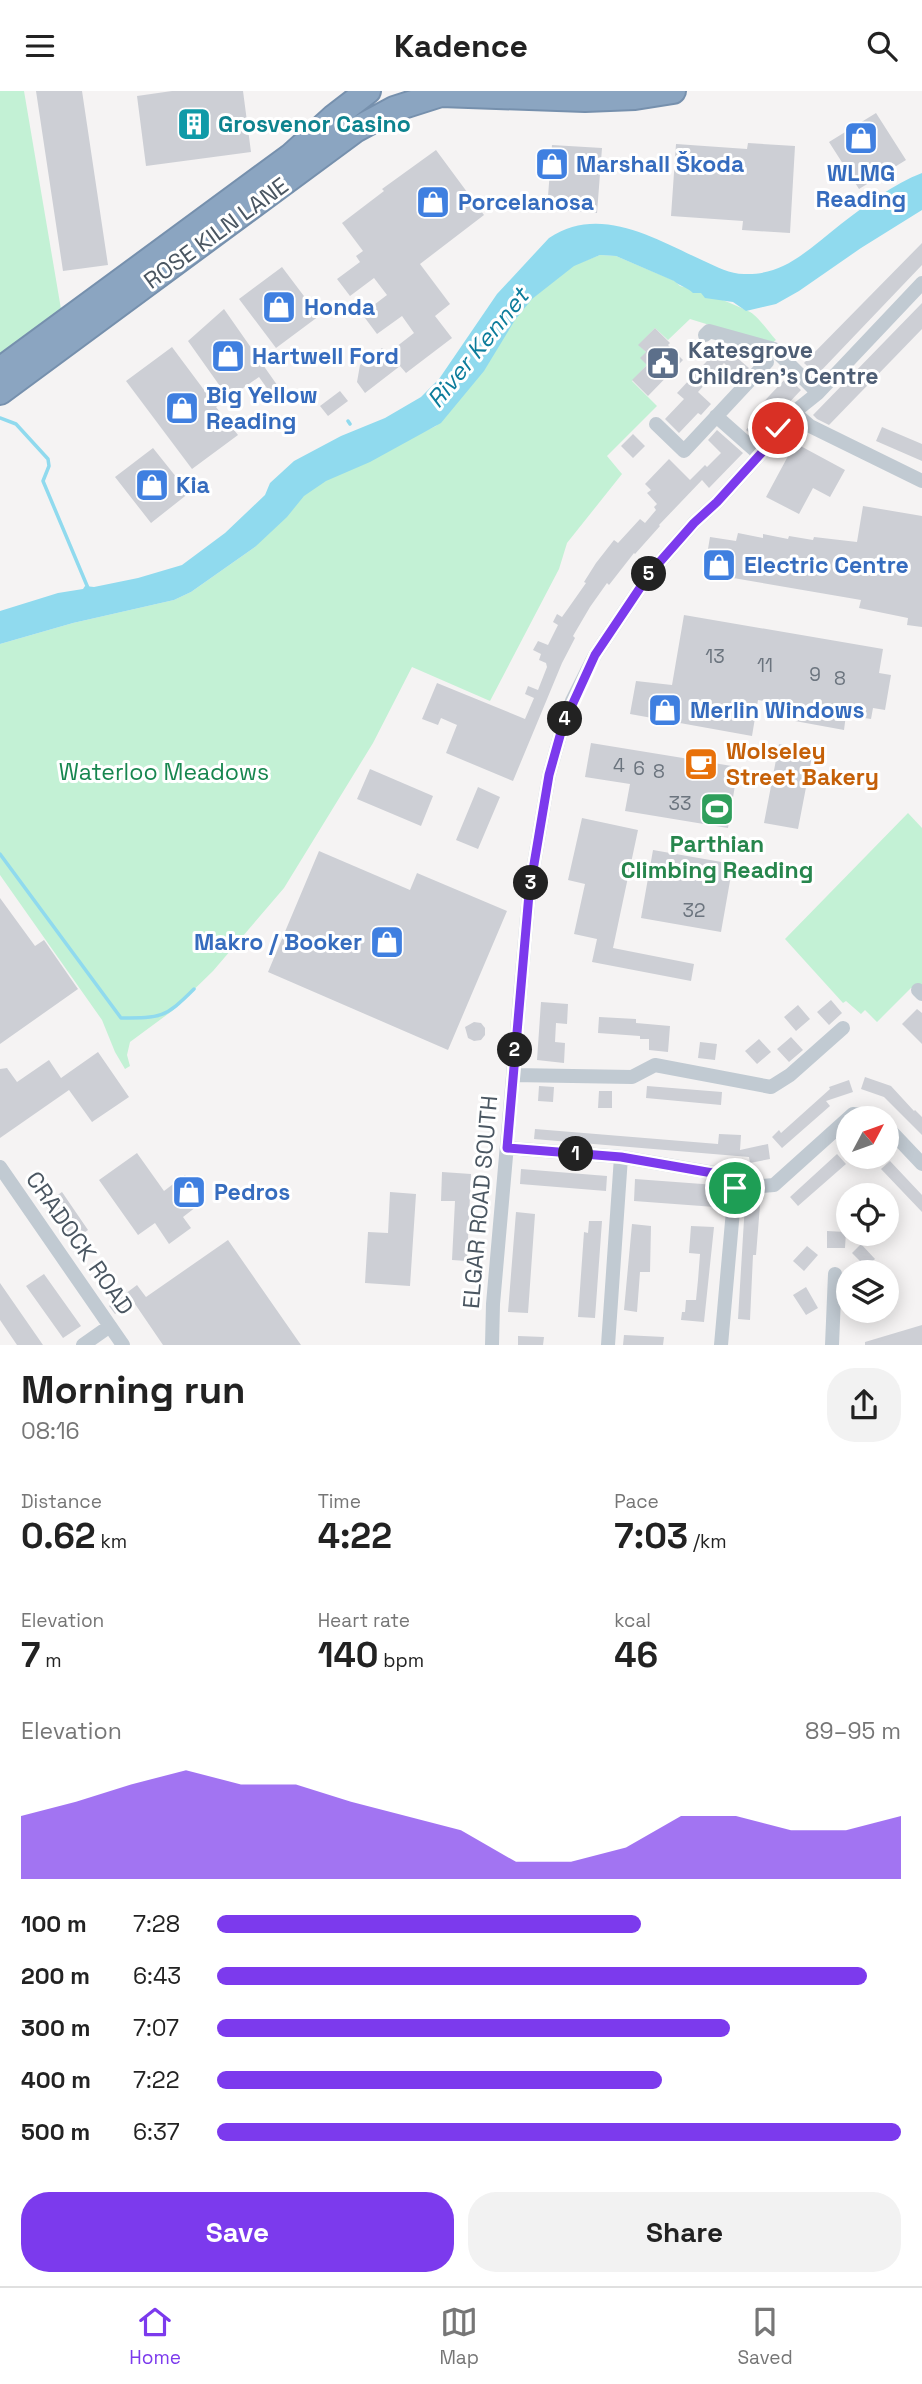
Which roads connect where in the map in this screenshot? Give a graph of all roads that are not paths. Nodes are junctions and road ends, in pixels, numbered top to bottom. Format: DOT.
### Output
graph roads {
  1 [pos="368,91"];
  2 [pos="673,91"];
  3 [pos="922,283"];
  4 [pos="705,335"];
  5 [pos="767,362"];
  6 [pos="0,370"];
  7 [pos="0,392"];
  8 [pos="818,393"];
  9 [pos="716,417"];
  10 [pos="656,423"];
  11 [pos="778,428"];
  12 [pos="759,454"];
  13 [pos="922,481"];
  14 [pos="843,1028"];
  15 [pos="513,1075"];
  16 [pos="836,1129"];
  17 [pos="900,1141"];
  18 [pos="507,1148"];
  19 [pos="621,1157"];
  20 [pos="922,1164"];
  21 [pos="0,1167"];
  22 [pos="735,1188"];
  23 [pos="835,1274"];
  24 [pos="110,1326"];
  25 [pos="83,1345"];
  26 [pos="123,1345"];
  27 [pos="492,1345"];
  28 [pos="608,1345"];
  29 [pos="720,1345"];
  30 [pos="832,1345"];
  1 -- 6 [label="highway, ROSE KILN LANE"];
  2 -- 7 [label="highway, ROSE KILN LANE"];
  3 -- 8 [label="street"];
  4 -- 8 [label="street"];
  5 -- 9 [label="street"];
  8 -- 13 [label="street"];
  9 -- 10 [label="street"];
  9 -- 12 [label="street"];
  11 -- 12 [label="street, ELGAR ROAD SOUTH"];
  12 -- 15 [label="street, ELGAR ROAD SOUTH"];
  14 -- 15 [label="street"];
  15 -- 18 [label="street, ELGAR ROAD SOUTH"];
  16 -- 22 [label="street"];
  17 -- 20 [label="street"];
  18 -- 19 [label="street"];
  18 -- 27 [label="street, ELGAR ROAD SOUTH"];
  19 -- 22 [label="street"];
  19 -- 28 [label="street"];
  21 -- 24 [label="street, CRADOCK ROAD"];
  22 -- 29 [label="street"];
  23 -- 30 [label="street"];
  24 -- 25 [label="street"];
  24 -- 26 [label="street, CRADOCK ROAD"];
}
